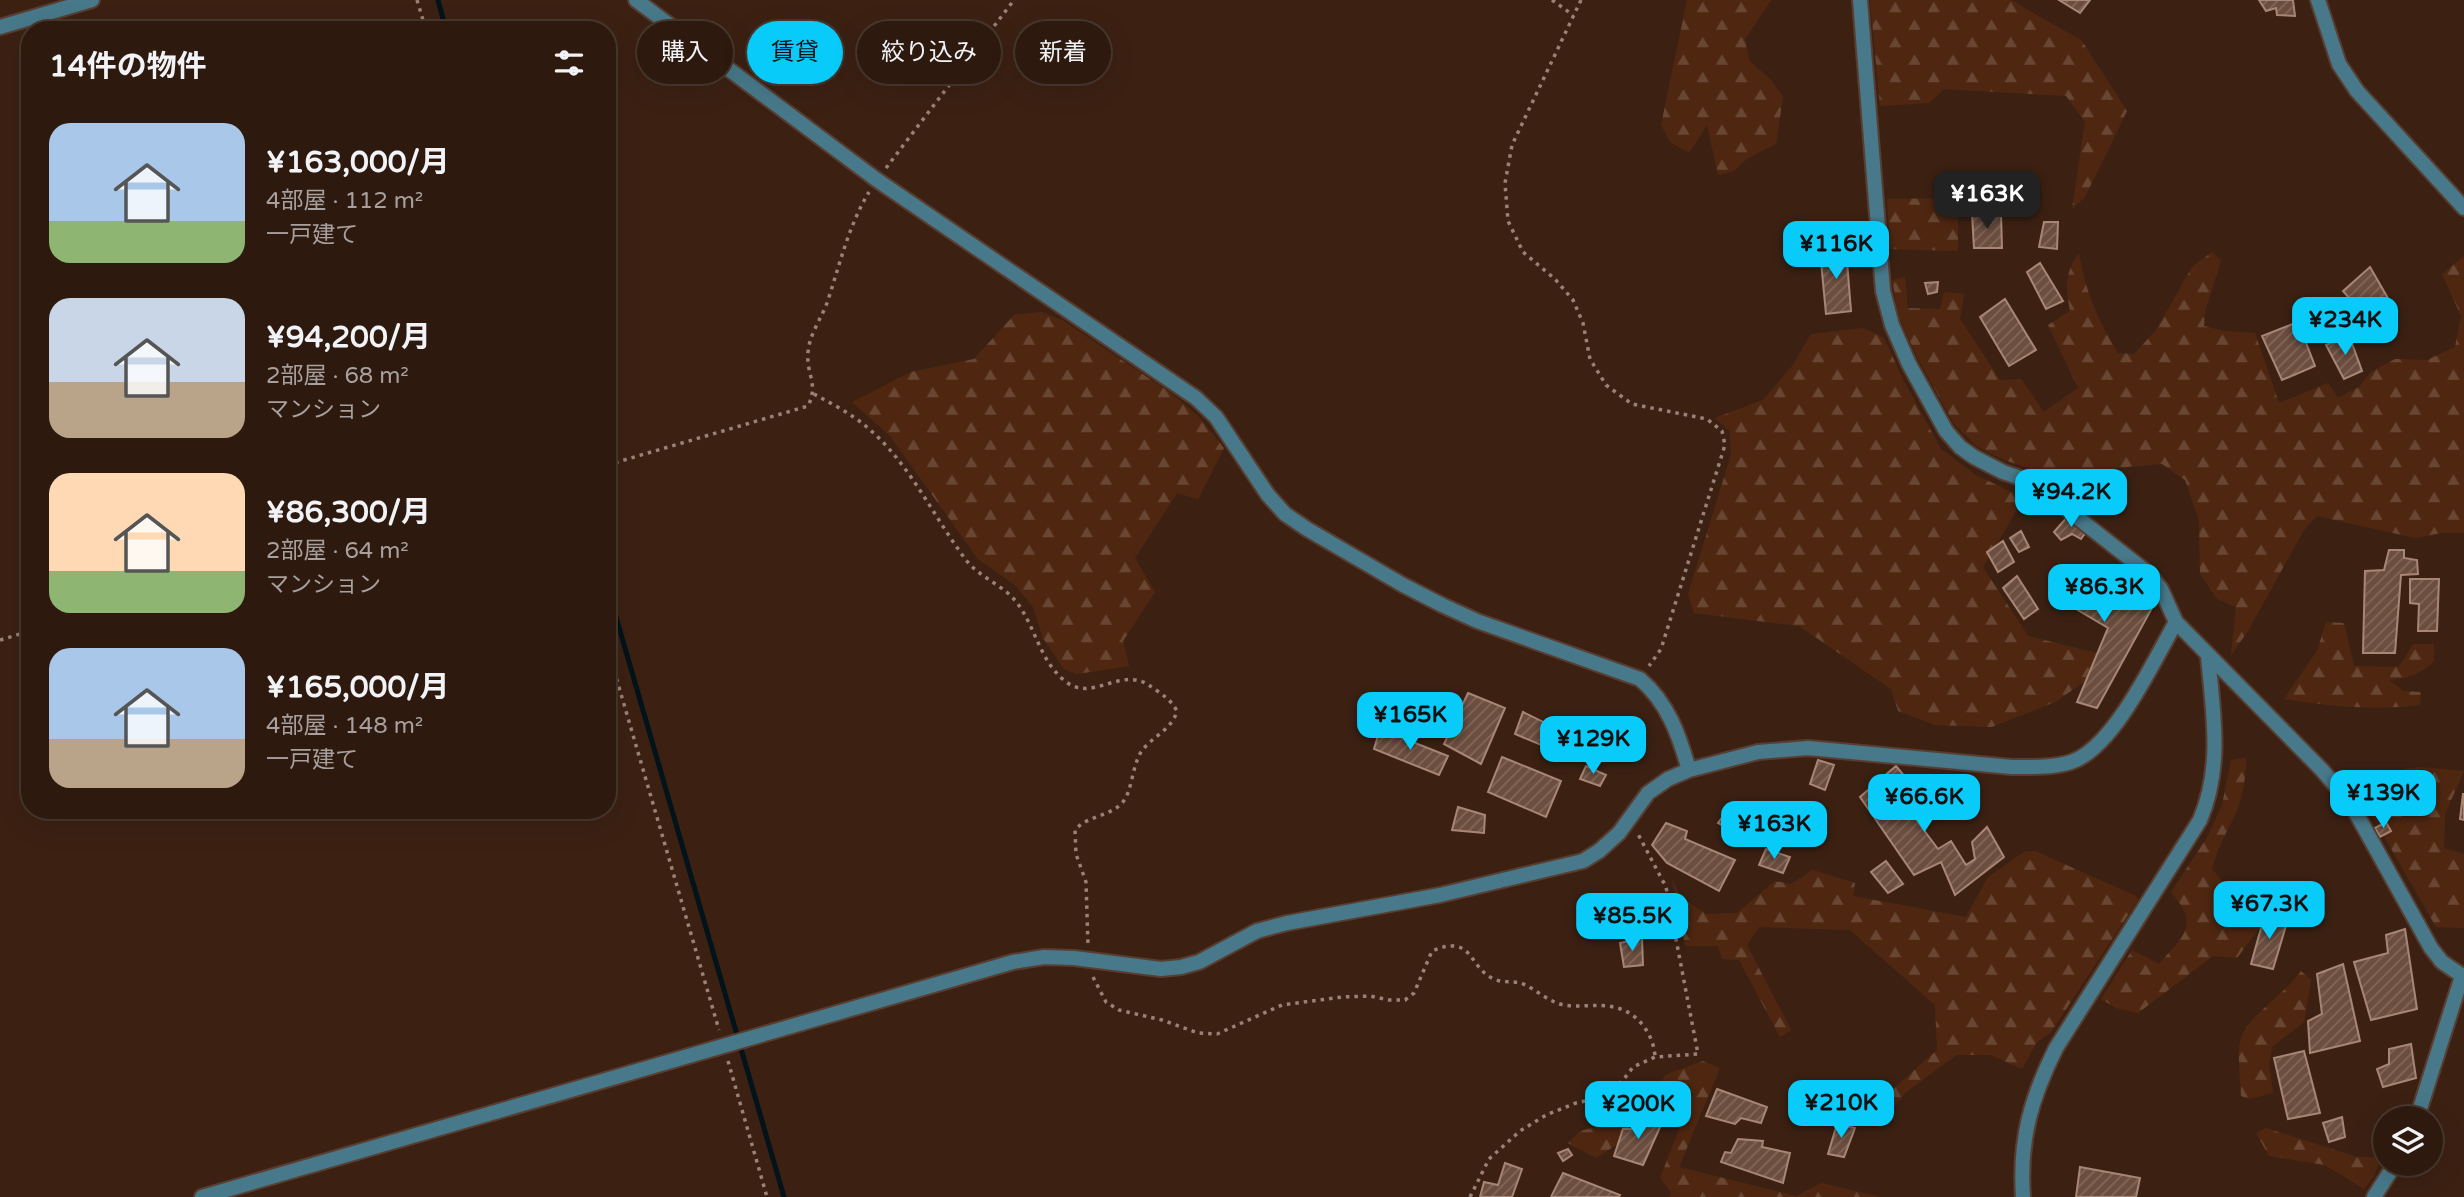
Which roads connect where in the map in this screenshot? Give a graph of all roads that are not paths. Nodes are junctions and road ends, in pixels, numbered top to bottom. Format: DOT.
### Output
graph roads {
  1 [pos="92,0"];
  2 [pos="636,0"];
  3 [pos="1860,0"];
  4 [pos="2318,0"];
  5 [pos="0,27"];
  6 [pos="2464,208"];
  7 [pos="2176,622"];
  8 [pos="2208,656"];
  9 [pos="1689,770"];
  10 [pos="2463,976"];
  11 [pos="2421,1106"];
  12 [pos="2387,1176"];
  13 [pos="202,1197"];
  14 [pos="2023,1197"];
  15 [pos="2374,1197"];
  1 -- 5 [label="street"];
  2 -- 9 [label="street"];
  3 -- 7 [label="street"];
  4 -- 6 [label="street"];
  7 -- 8 [label="street"];
  7 -- 9 [label="street"];
  8 -- 10 [label="street"];
  8 -- 14 [label="street"];
  9 -- 13 [label="street"];
  10 -- 11 [label="street"];
  12 -- 15 [label="street"];
}
